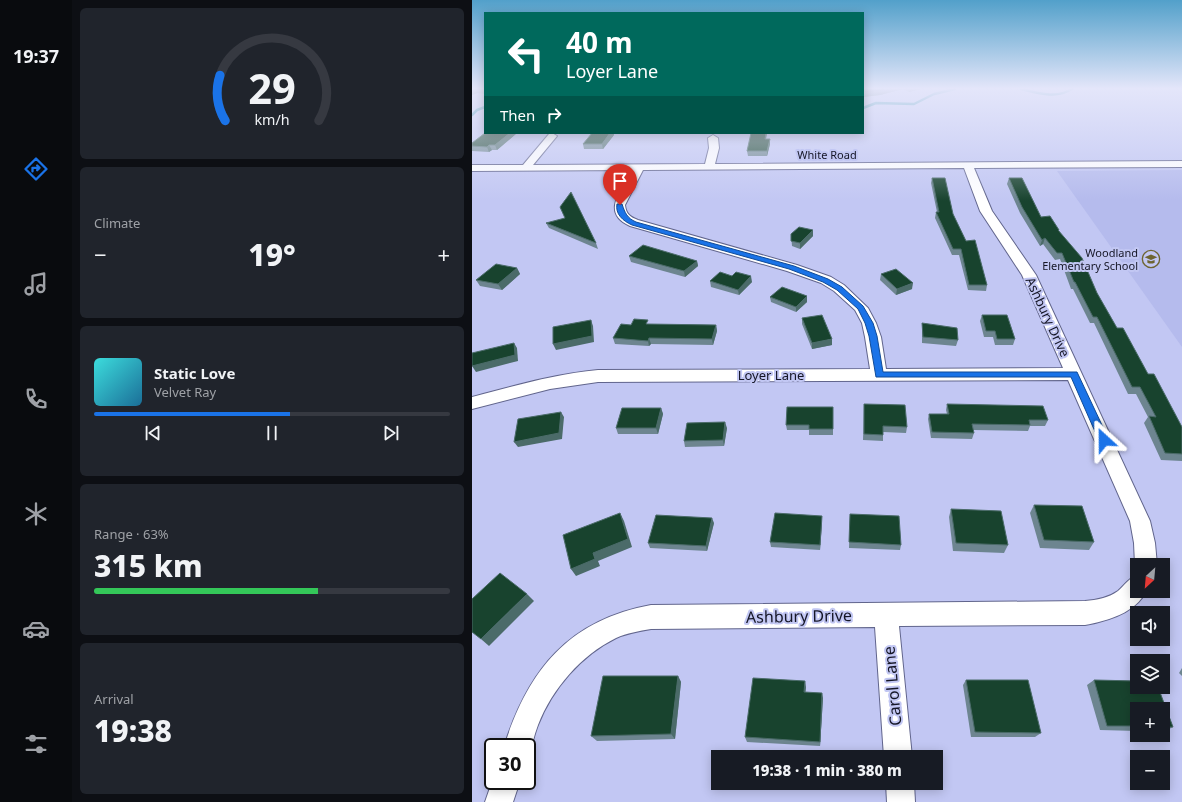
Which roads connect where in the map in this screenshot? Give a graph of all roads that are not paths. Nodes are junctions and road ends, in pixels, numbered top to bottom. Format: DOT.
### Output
graph roads {
  1 [pos="552,136"];
  2 [pos="713,138"];
  3 [pos="1182,164"];
  4 [pos="968,166"];
  5 [pos="526,167"];
  6 [pos="639,167"];
  7 [pos="709,167"];
  8 [pos="472,168"];
  9 [pos="1074,374"];
  10 [pos="879,375"];
  11 [pos="472,402"];
  12 [pos="1146,558"];
  13 [pos="1130,594"];
  14 [pos="886,615"];
  15 [pos="521,738"];
  16 [pos="897,750"];
  17 [pos="503,790"];
  18 [pos="900,790"];
  19 [pos="498,802"];
  20 [pos="901,802"];
  1 -- 5 [label="street"];
  2 -- 7 [label="street"];
  3 -- 4 [label="street, White Road"];
  4 -- 7 [label="street, White Road"];
  4 -- 9 [label="street, Ashbury Drive"];
  5 -- 6 [label="street, White Road"];
  5 -- 8 [label="street, White Road"];
  6 -- 7 [label="street, White Road"];
  6 -- 10 [label="street"];
  9 -- 10 [label="street, Loyer Lane"];
  9 -- 12 [label="street, Ashbury Drive"];
  10 -- 11 [label="street, Loyer Lane"];
  13 -- 14 [label="street, Ashbury Drive"];
  14 -- 15 [label="street, Ashbury Drive"];
  14 -- 16 [label="street, Carol Lane"];
  17 -- 19 [label="street"];
  18 -- 20 [label="street"];
}
